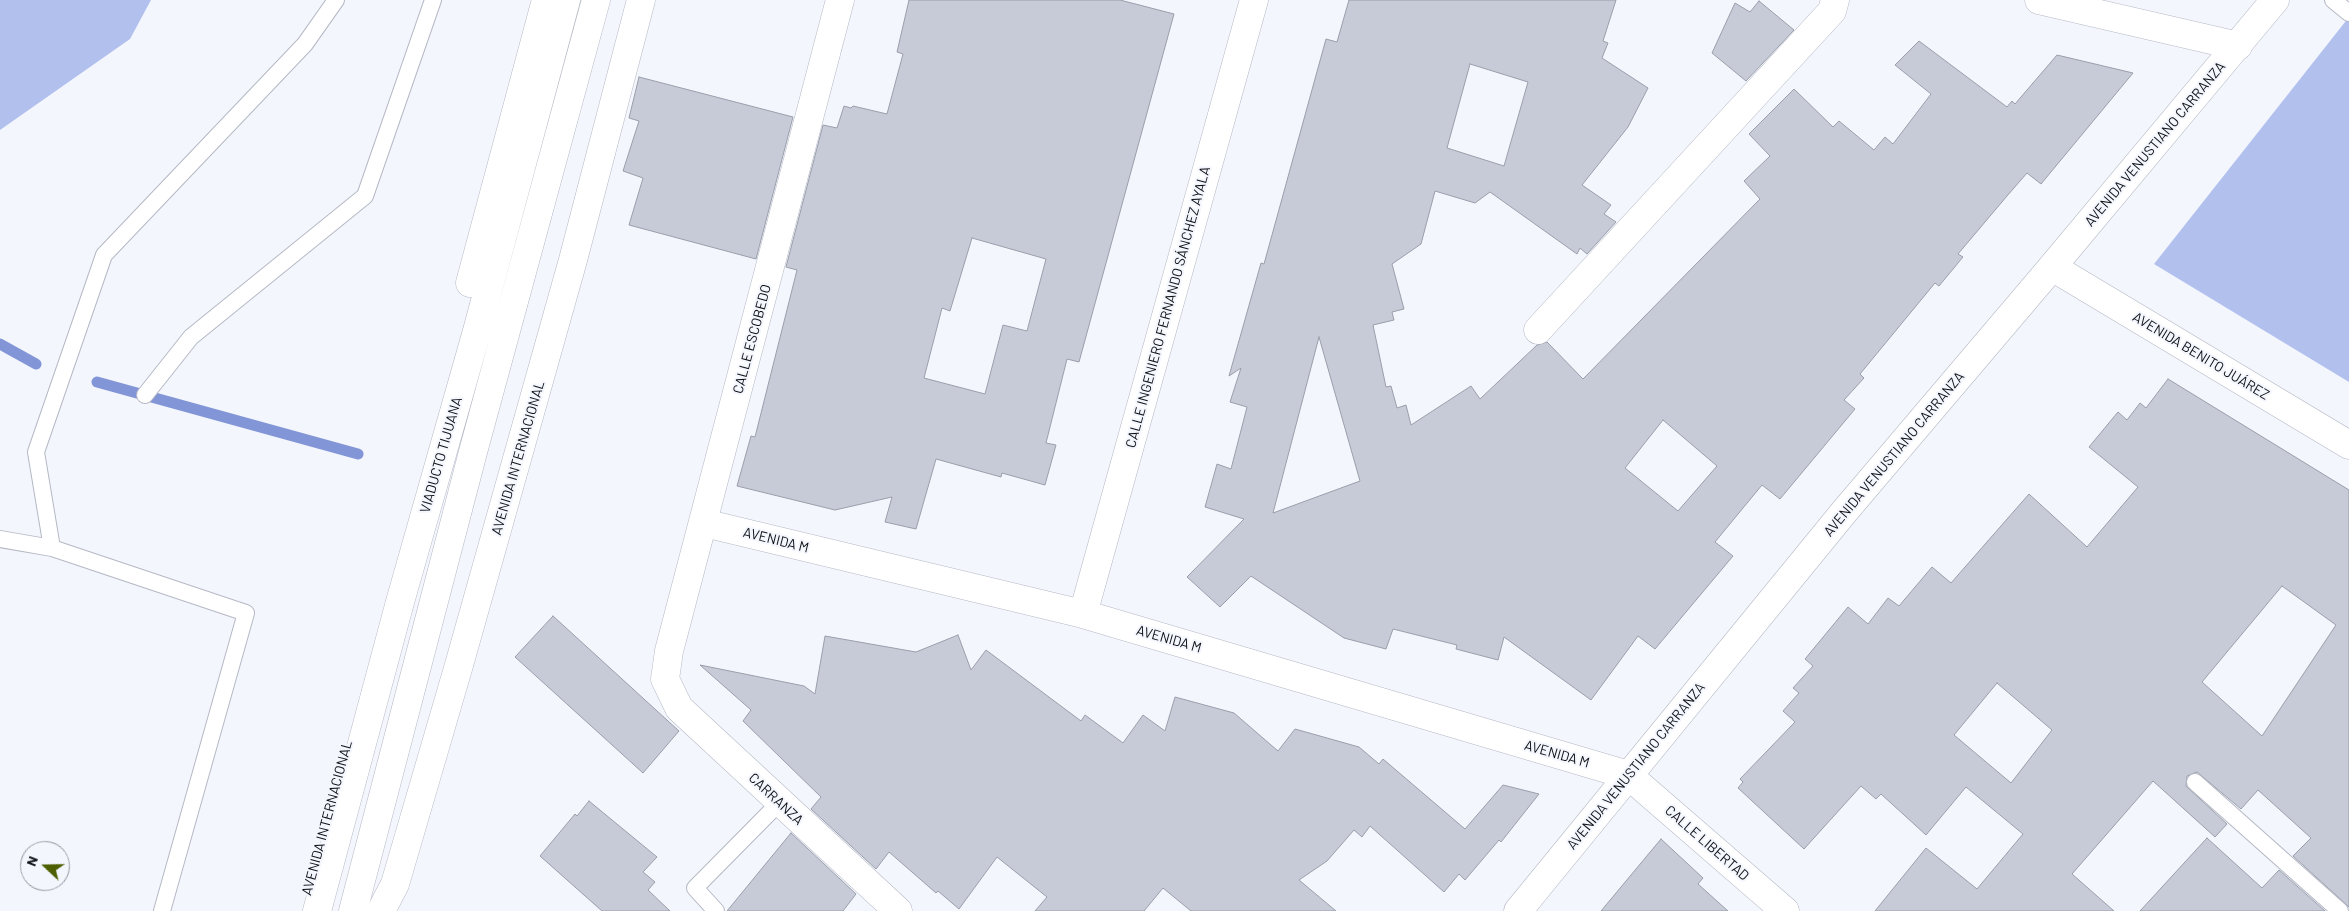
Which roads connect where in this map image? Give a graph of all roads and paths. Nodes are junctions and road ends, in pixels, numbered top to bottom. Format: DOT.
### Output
graph roads {
  1 [pos="336,0"];
  2 [pos="434,0"];
  3 [pos="546,0"];
  4 [pos="566,0"];
  5 [pos="582,0"];
  6 [pos="596,0"];
  7 [pos="641,0"];
  8 [pos="840,0"];
  9 [pos="1254,0"];
  10 [pos="1836,0"];
  11 [pos="2039,0"];
  12 [pos="2275,0"];
  13 [pos="2333,0"];
  14 [pos="2349,13"];
  15 [pos="2238,46"];
  16 [pos="2052,268"];
  17 [pos="1538,330"];
  18 [pos="145,396"];
  19 [pos="2349,445"];
  20 [pos="704,523"];
  21 [pos="0,539"];
  22 [pos="52,548"];
  23 [pos="1083,614"];
  24 [pos="665,679"];
  25 [pos="1628,775"];
  26 [pos="2195,782"];
  27 [pos="780,802"];
  28 [pos="162,911"];
  29 [pos="302,911"];
  30 [pos="317,911"];
  31 [pos="334,911"];
  32 [pos="353,911"];
  33 [pos="381,911"];
  34 [pos="716,911"];
  35 [pos="898,911"];
  36 [pos="1518,911"];
  37 [pos="1785,911"];
  38 [pos="2340,911"];
  1 -- 22 [label="lane"];
  2 -- 18 [label="lane"];
  3 -- 29 [label="main road, AVENIDA INTERNACIONAL"];
  4 -- 30 [label="main road, VIADUCTO TIJUANA"];
  5 -- 31 [label="main road, VIADUCTO TIJUANA"];
  6 -- 32 [label="main road"];
  7 -- 33 [label="main road, AVENIDA INTERNACIONAL"];
  8 -- 20 [label="main road, CALLE ESCOBEDO"];
  9 -- 23 [label="main road, CALLE INGENIERO FERNANDO SÁNCHEZ AYALA"];
  10 -- 17 [label="main road"];
  11 -- 15 [label="main road"];
  12 -- 15 [label="main road, AVENIDA VENUSTIANO CARRANZA"];
  13 -- 14 [label="lane"];
  15 -- 16 [label="main road, AVENIDA VENUSTIANO CARRANZA"];
  16 -- 19 [label="main road, AVENIDA BENITO JUÁREZ"];
  16 -- 25 [label="main road, AVENIDA VENUSTIANO CARRANZA"];
  20 -- 23 [label="main road, AVENIDA M"];
  20 -- 24 [label="main road, CALLE ESCOBEDO"];
  21 -- 22 [label="lane"];
  22 -- 28 [label="lane"];
  23 -- 25 [label="main road, AVENIDA M"];
  24 -- 27 [label="main road, CARRANZA"];
  25 -- 36 [label="main road, AVENIDA VENUSTIANO CARRANZA"];
  25 -- 37 [label="main road, CALLE LIBERTAD"];
  26 -- 38 [label="lane"];
  27 -- 34 [label="lane"];
  27 -- 35 [label="main road, CARRANZA"];
}
